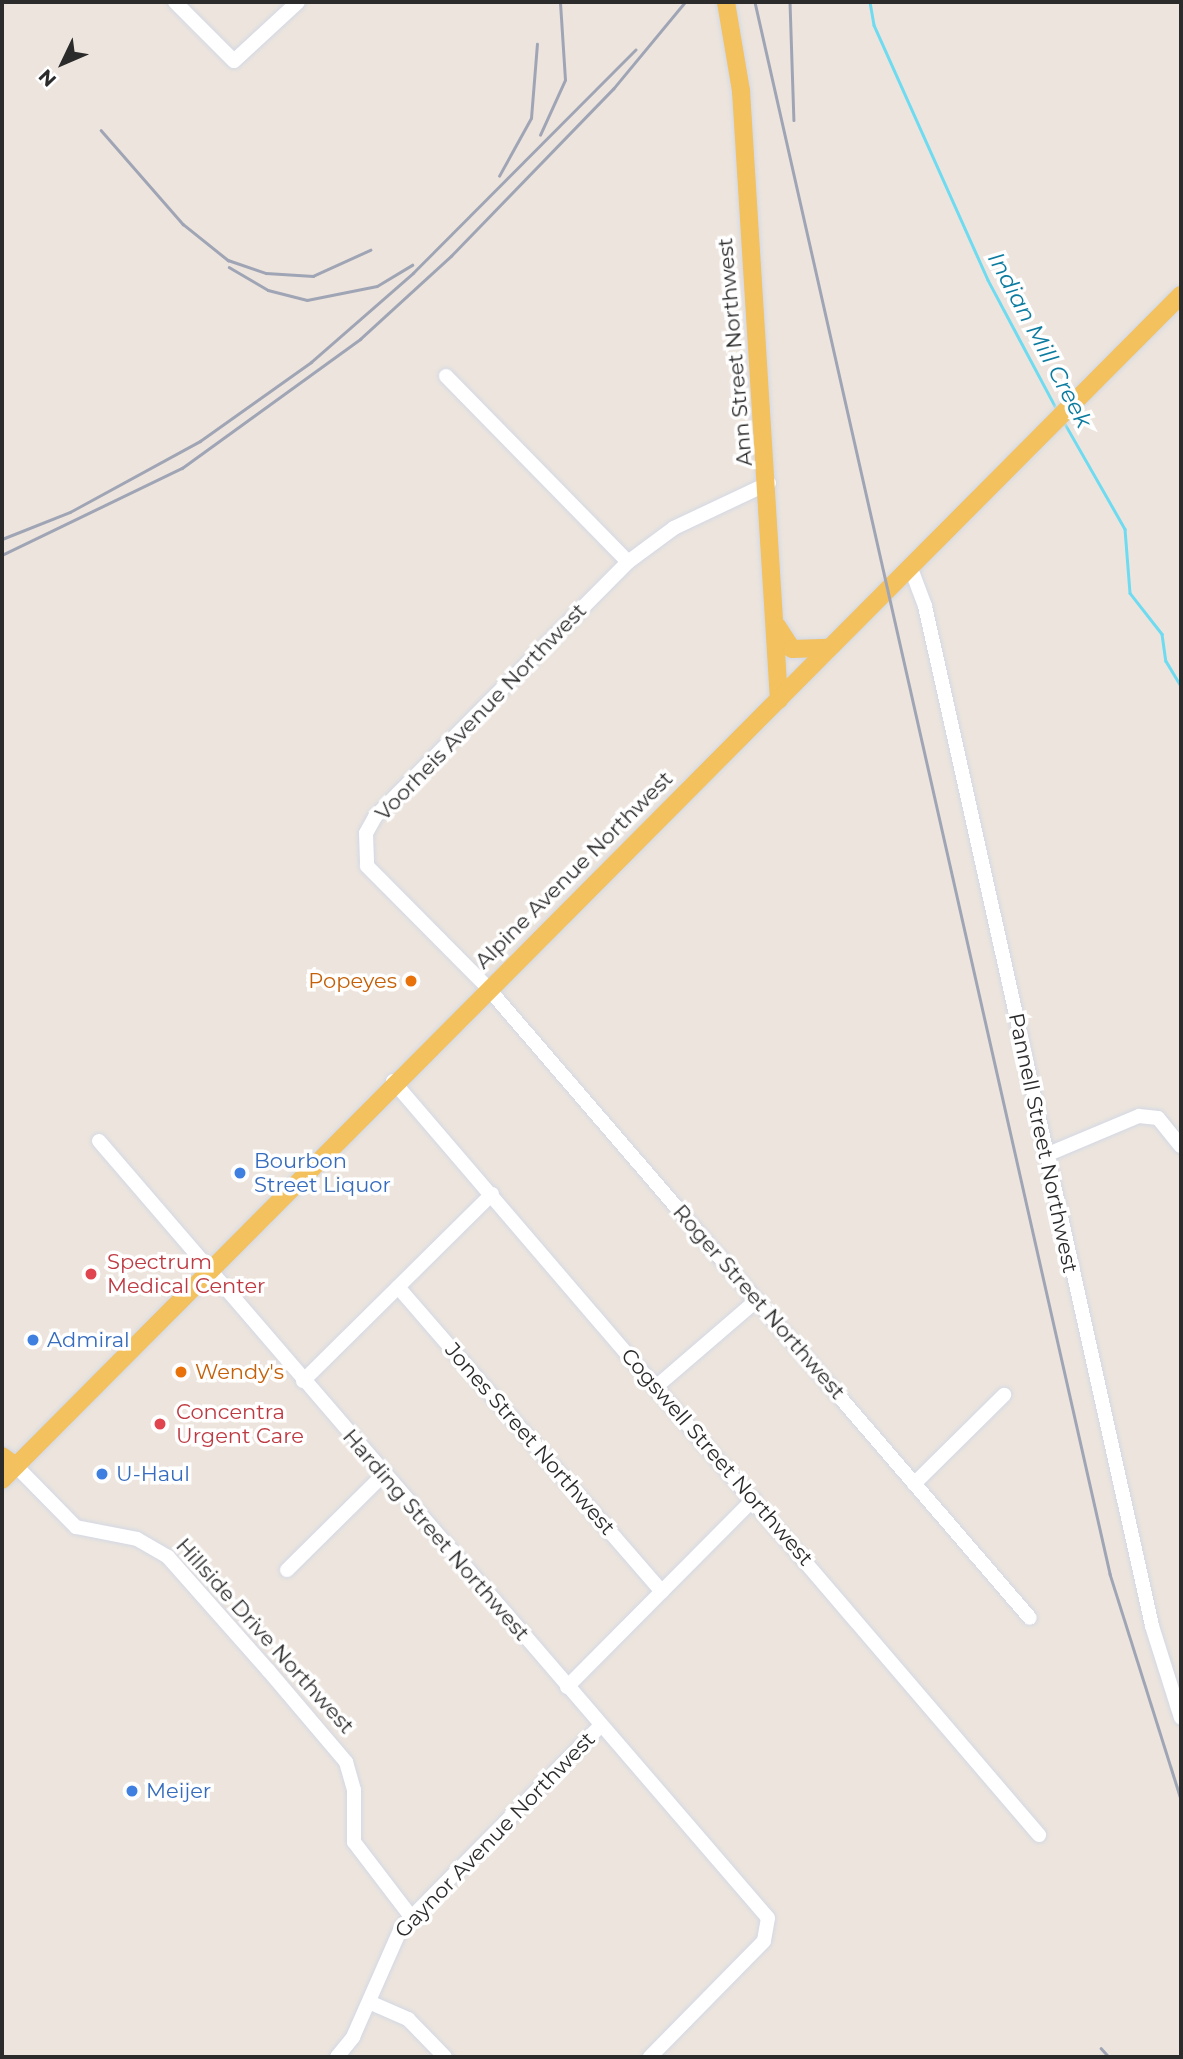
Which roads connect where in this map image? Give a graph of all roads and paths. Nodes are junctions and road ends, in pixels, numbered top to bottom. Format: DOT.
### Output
graph roads {
  1 [pos="175,2"];
  2 [pos="298,2"];
  3 [pos="726,2"];
  4 [pos="1181,295"];
  5 [pos="446,376"];
  6 [pos="769,483"];
  7 [pos="628,562"];
  8 [pos="910,566"];
  9 [pos="775,621"];
  10 [pos="829,648"];
  11 [pos="779,700"];
  12 [pos="487,987"];
  13 [pos="393,1081"];
  14 [pos="99,1141"];
  15 [pos="1181,1146"];
  16 [pos="1046,1155"];
  17 [pos="492,1194"];
  18 [pos="208,1267"];
  19 [pos="398,1287"];
  20 [pos="757,1300"];
  21 [pos="303,1381"];
  22 [pos="657,1386"];
  23 [pos="1004,1395"];
  24 [pos="9,1461"];
  25 [pos="384,1474"];
  26 [pos="2,1480"];
  27 [pos="914,1484"];
  28 [pos="754,1499"];
  29 [pos="287,1570"];
  30 [pos="662,1592"];
  31 [pos="1030,1618"];
  32 [pos="567,1687"];
  33 [pos="1181,1718"];
  34 [pos="601,1725"];
  35 [pos="1039,1835"];
  36 [pos="412,1918"];
  37 [pos="369,2002"];
  38 [pos="337,2057"];
  39 [pos="445,2057"];
  40 [pos="650,2057"];
  1 -- 2 [label="street"];
  3 -- 6 [label="main road, Ann Street Northwest"];
  4 -- 8 [label="main road, Alpine Avenue Northwest"];
  5 -- 7 [label="street"];
  6 -- 7 [label="street, Voorheis Avenue Northwest"];
  6 -- 9 [label="main road, Ann Street Northwest"];
  7 -- 12 [label="street, Voorheis Avenue Northwest"];
  8 -- 10 [label="main road, Alpine Avenue Northwest"];
  8 -- 16 [label="street, Pannell Street Northwest"];
  9 -- 10 [label="main road"];
  9 -- 11 [label="main road, Ann Street Northwest"];
  10 -- 11 [label="main road, Alpine Avenue Northwest"];
  11 -- 12 [label="main road, Alpine Avenue Northwest"];
  12 -- 13 [label="main road, Alpine Avenue Northwest"];
  12 -- 20 [label="street, Roger Street Northwest"];
  13 -- 17 [label="street, Cogswell Street Northwest"];
  13 -- 18 [label="main road, Alpine Avenue Northwest"];
  14 -- 18 [label="street, Harding Street Northwest"];
  15 -- 16 [label="street"];
  16 -- 33 [label="street, Pannell Street Northwest"];
  17 -- 19 [label="street"];
  17 -- 22 [label="street, Cogswell Street Northwest"];
  18 -- 21 [label="street, Harding Street Northwest"];
  18 -- 24 [label="main road, Alpine Avenue Northwest"];
  19 -- 21 [label="street"];
  19 -- 30 [label="street, Jones Street Northwest"];
  20 -- 22 [label="street"];
  20 -- 27 [label="street, Roger Street Northwest"];
  21 -- 25 [label="street, Harding Street Northwest"];
  22 -- 28 [label="street, Cogswell Street Northwest"];
  23 -- 27 [label="street"];
  24 -- 26 [label="main road, Alpine Avenue Northwest"];
  24 -- 36 [label="street, Hillside Drive Northwest"];
  25 -- 29 [label="street"];
  25 -- 32 [label="street, Harding Street Northwest"];
  27 -- 31 [label="street, Roger Street Northwest"];
  28 -- 30 [label="street"];
  28 -- 35 [label="street, Cogswell Street Northwest"];
  30 -- 32 [label="street"];
  32 -- 34 [label="street, Harding Street Northwest"];
  34 -- 36 [label="street, Gaynor Avenue Northwest"];
  34 -- 40 [label="street, Harding Street Northwest"];
  36 -- 37 [label="street, Gaynor Avenue Northwest"];
  37 -- 38 [label="street, Gaynor Avenue Northwest"];
  37 -- 39 [label="street"];
}
